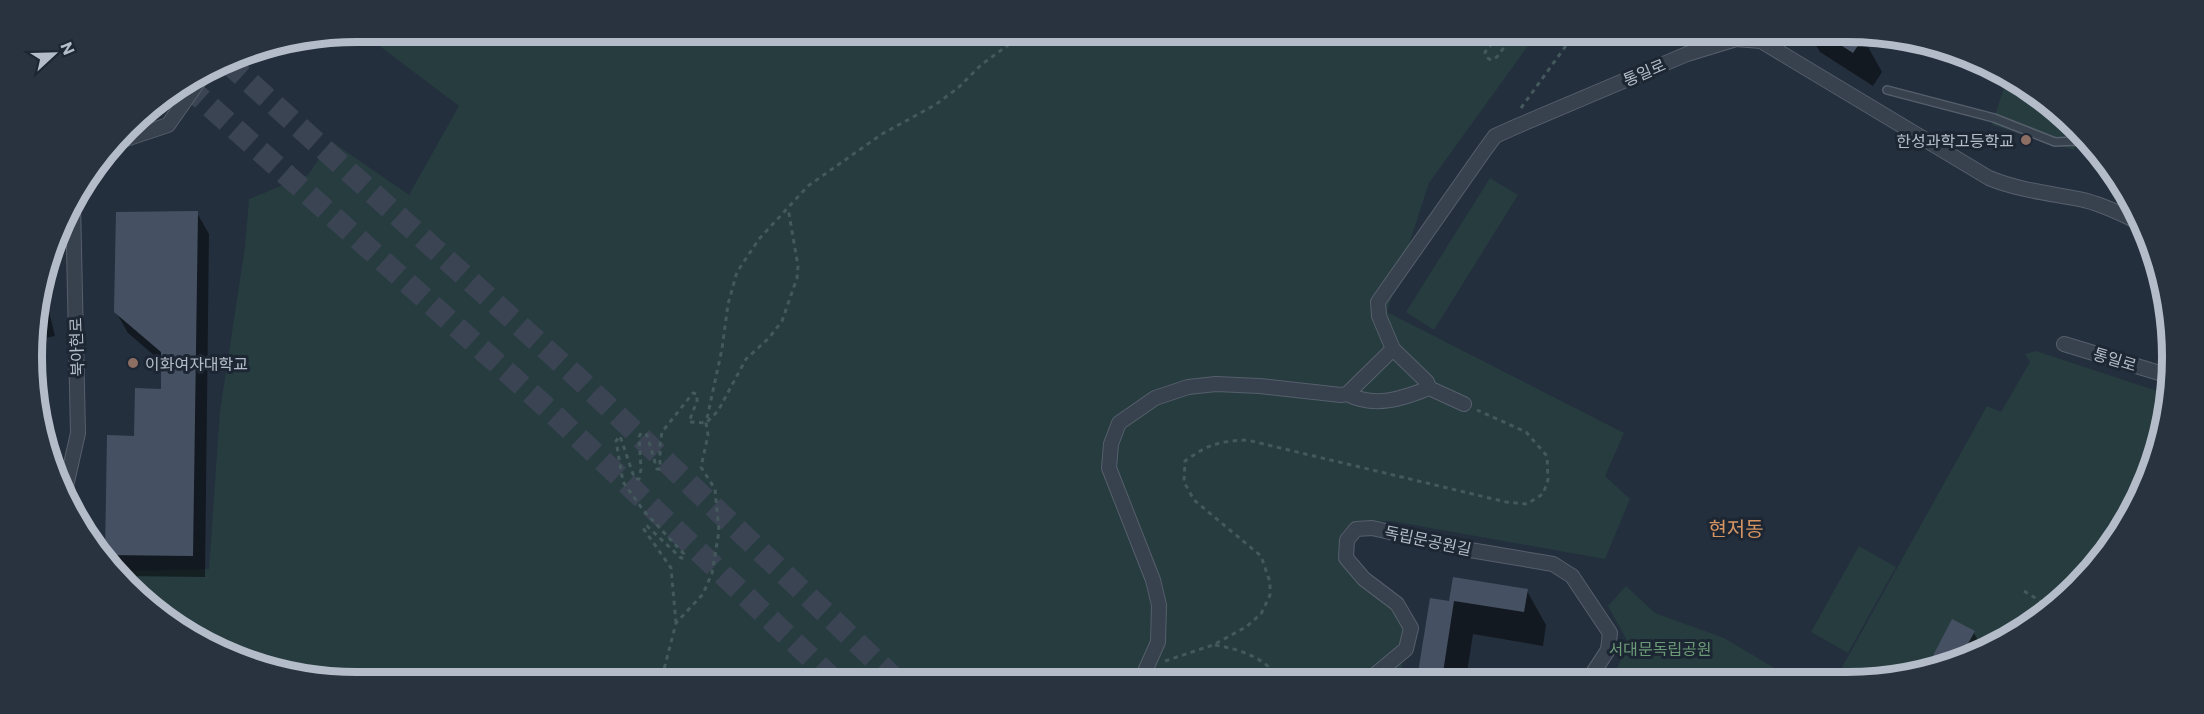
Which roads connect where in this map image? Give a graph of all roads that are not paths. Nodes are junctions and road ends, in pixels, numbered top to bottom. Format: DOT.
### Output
graph roads {
  1 [pos="1726,42"];
  2 [pos="1763,42"];
  3 [pos="195,87"];
  4 [pos="1887,90"];
  5 [pos="131,137"];
  6 [pos="2077,141"];
  7 [pos="2130,218"];
  8 [pos="73,219"];
  9 [pos="2064,344"];
  10 [pos="1393,349"];
  11 [pos="2161,374"];
  12 [pos="1429,388"];
  13 [pos="1347,394"];
  14 [pos="1464,404"];
  15 [pos="67,481"];
  16 [pos="1144,672"];
  17 [pos="1378,672"];
  18 [pos="1594,672"];
  1 -- 10 [label="street, 통일로"];
  2 -- 7 [label="street, 통일로"];
  3 -- 5 [label="street"];
  4 -- 6 [label="lane"];
  8 -- 15 [label="street, 북아현로"];
  9 -- 11 [label="street, 통일로"];
  10 -- 12 [label="street"];
  10 -- 13 [label="street"];
  12 -- 13 [label="street"];
  12 -- 14 [label="street"];
  13 -- 16 [label="street"];
  17 -- 18 [label="street, 독립문공원길"];
}
